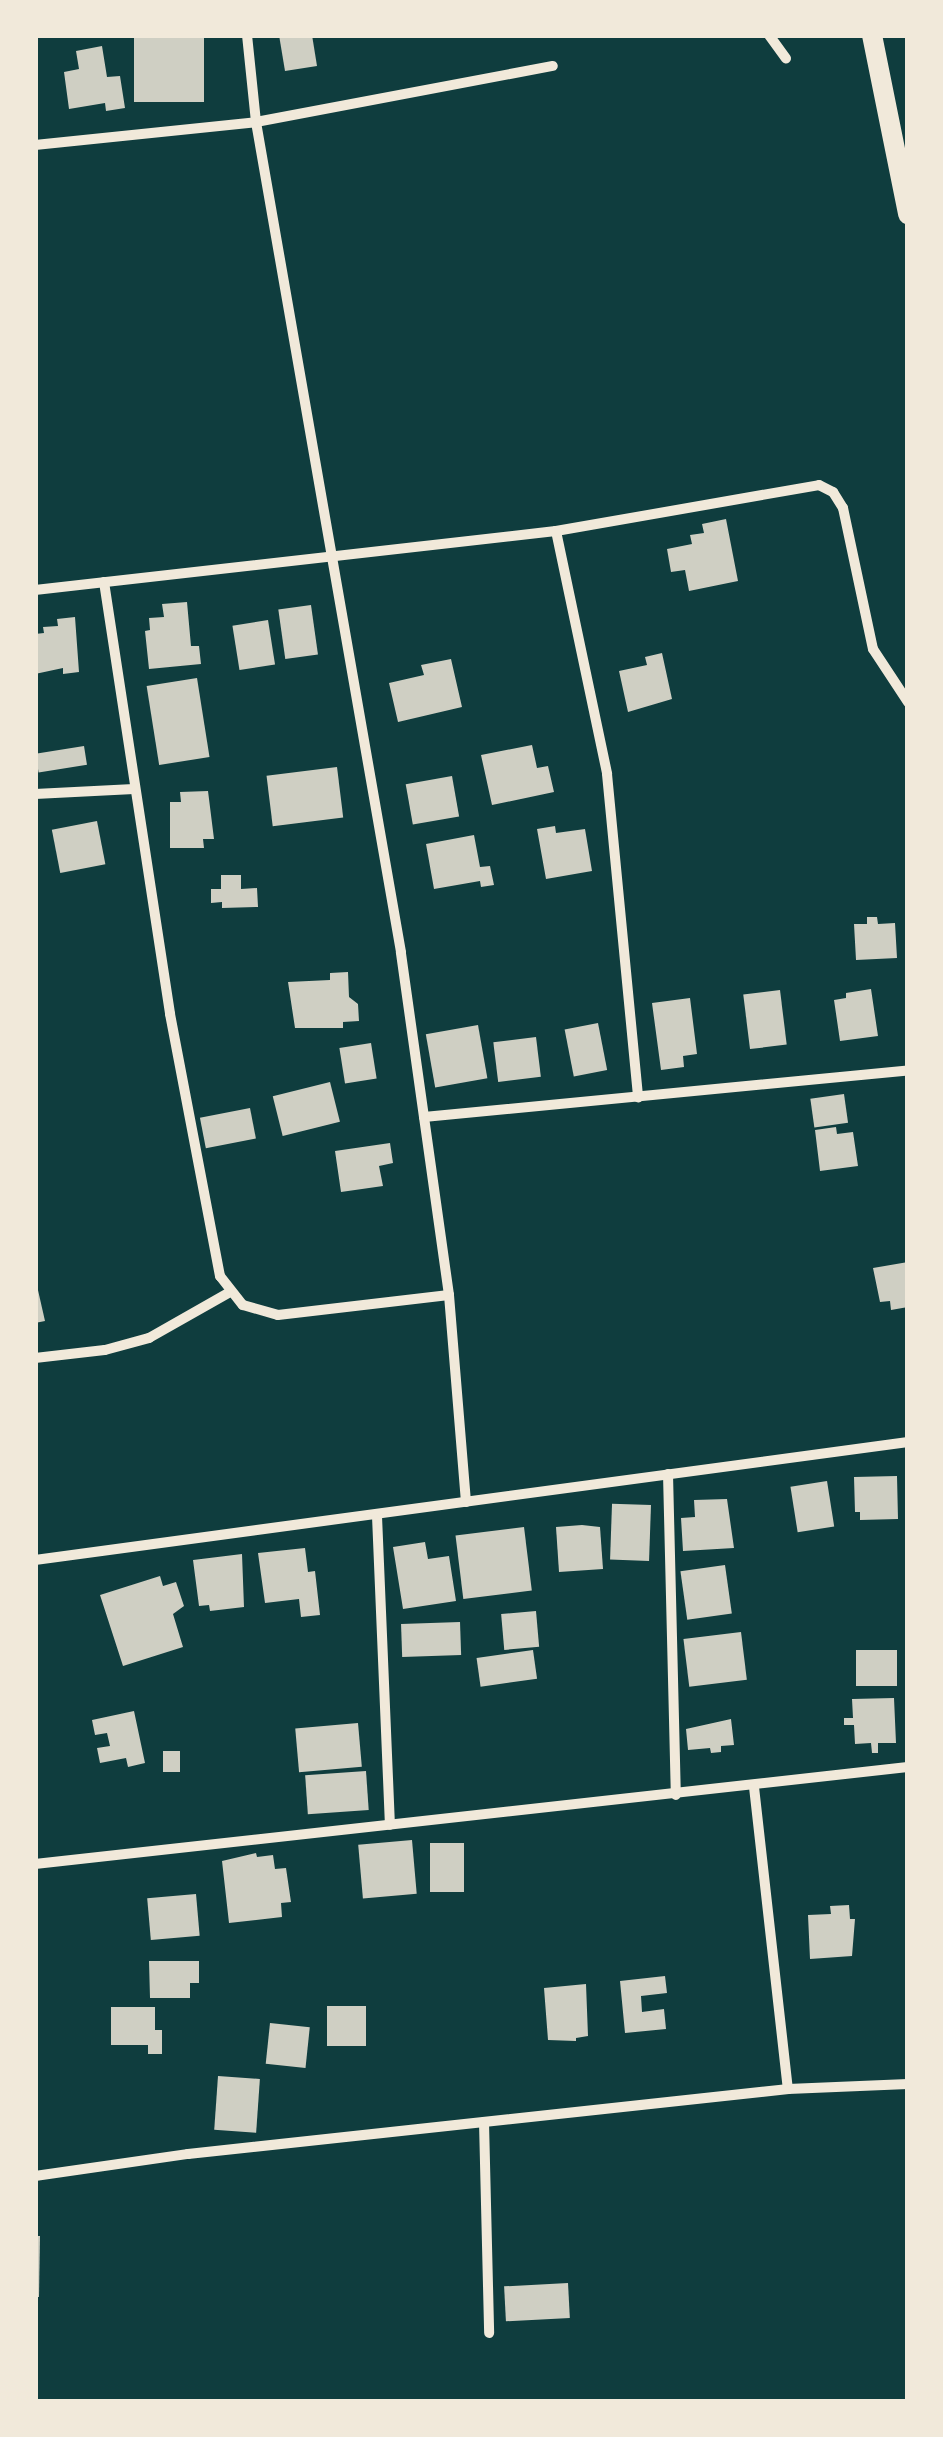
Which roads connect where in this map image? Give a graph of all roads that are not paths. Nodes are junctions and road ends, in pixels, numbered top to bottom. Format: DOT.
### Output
graph roads {
  1 [pos="247,35"];
  2 [pos="769,35"];
  3 [pos="872,35"];
  4 [pos="786,58"];
  5 [pos="553,66"];
  6 [pos="256,122"];
  7 [pos="35,145"];
  8 [pos="908,214"];
  9 [pos="556,531"];
  10 [pos="329,560"];
  11 [pos="104,582"];
  12 [pos="35,590"];
  13 [pos="908,702"];
  14 [pos="134,788"];
  15 [pos="35,794"];
  16 [pos="908,1070"];
  17 [pos="638,1098"];
  18 [pos="424,1117"];
  19 [pos="230,1292"];
  20 [pos="448,1295"];
  21 [pos="35,1358"];
  22 [pos="908,1442"];
  23 [pos="668,1474"];
  24 [pos="466,1502"];
  25 [pos="377,1516"];
  26 [pos="35,1560"];
  27 [pos="908,1767"];
  28 [pos="754,1787"];
  29 [pos="676,1795"];
  30 [pos="390,1825"];
  31 [pos="35,1864"];
  32 [pos="908,2084"];
  33 [pos="788,2089"];
  34 [pos="484,2122"];
  35 [pos="35,2176"];
  36 [pos="489,2334"];
  1 -- 6 [label="street"];
  2 -- 4 [label="street"];
  3 -- 8 [label="highway"];
  5 -- 6 [label="street"];
  6 -- 7 [label="street"];
  6 -- 10 [label="street"];
  9 -- 10 [label="street"];
  9 -- 13 [label="street"];
  9 -- 17 [label="street"];
  10 -- 11 [label="street"];
  10 -- 18 [label="street"];
  11 -- 12 [label="street"];
  11 -- 14 [label="street"];
  14 -- 15 [label="street"];
  14 -- 19 [label="street"];
  16 -- 17 [label="street"];
  17 -- 18 [label="street"];
  18 -- 20 [label="street"];
  19 -- 20 [label="street"];
  19 -- 21 [label="street"];
  20 -- 24 [label="street"];
  22 -- 23 [label="street"];
  23 -- 24 [label="street"];
  23 -- 29 [label="street"];
  24 -- 25 [label="street"];
  25 -- 26 [label="street"];
  25 -- 30 [label="street"];
  27 -- 28 [label="street"];
  28 -- 29 [label="street"];
  28 -- 33 [label="street"];
  29 -- 30 [label="street"];
  30 -- 31 [label="street"];
  32 -- 33 [label="street"];
  33 -- 34 [label="street"];
  34 -- 35 [label="street"];
  34 -- 36 [label="street"];
}
